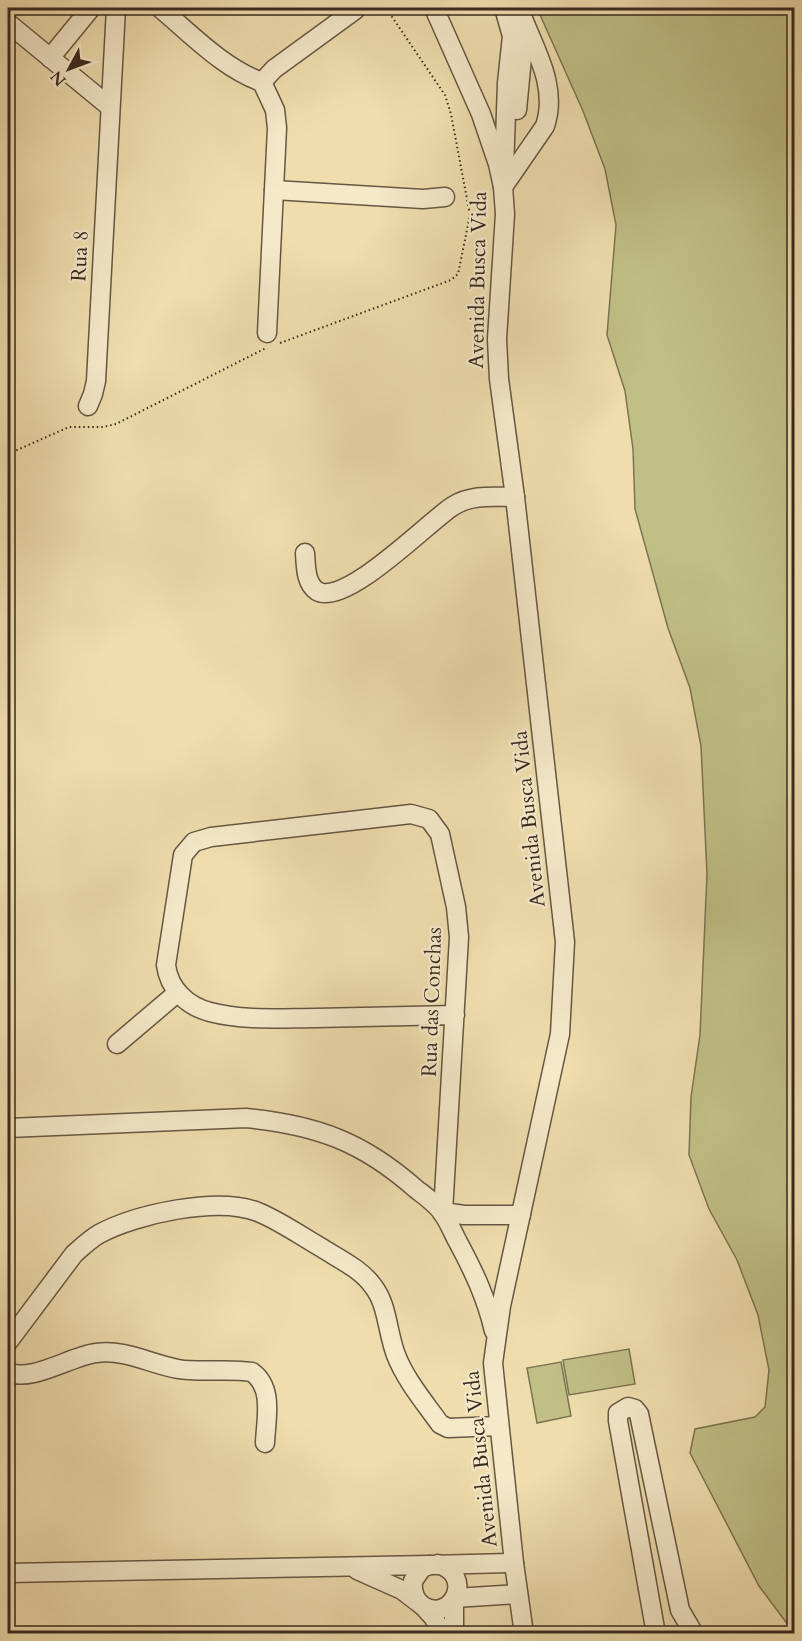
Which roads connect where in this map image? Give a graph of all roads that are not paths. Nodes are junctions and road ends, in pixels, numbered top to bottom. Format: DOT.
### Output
graph roads {
  1 [pos="91,8"];
  2 [pos="117,8"];
  3 [pos="160,8"];
  4 [pos="434,8"];
  5 [pos="504,8"];
  6 [pos="519,8"];
  7 [pos="355,10"];
  8 [pos="8,23"];
  9 [pos="526,26"];
  10 [pos="50,58"];
  11 [pos="262,82"];
  12 [pos="110,107"];
  13 [pos="507,180"];
  14 [pos="274,190"];
  15 [pos="445,197"];
  16 [pos="271,341"];
  17 [pos="88,406"];
  18 [pos="515,497"];
  19 [pos="305,553"];
  20 [pos="177,993"];
  21 [pos="455,1015"];
  22 [pos="117,1044"];
  23 [pos="8,1128"];
  24 [pos="443,1212"];
  25 [pos="522,1215"];
  26 [pos="495,1339"];
  27 [pos="8,1342"];
  28 [pos="8,1372"];
  29 [pos="499,1426"];
  30 [pos="265,1443"];
  31 [pos="514,1563"];
  32 [pos="434,1564"];
  33 [pos="350,1567"];
  34 [pos="8,1574"];
  35 [pos="518,1594"];
  36 [pos="454,1598"];
  37 [pos="421,1605"];
  38 [pos="680,1610"];
  39 [pos="653,1615"];
  40 [pos="443,1634"];
  41 [pos="454,1634"];
  42 [pos="524,1634"];
  43 [pos="656,1634"];
  44 [pos="694,1634"];
  1 -- 10 [label="street"];
  2 -- 12 [label="street, Rua 8"];
  3 -- 11 [label="street"];
  4 -- 13 [label="street, Avenida Busca Vida"];
  5 -- 13 [label="street"];
  6 -- 9 [label="street"];
  7 -- 11 [label="street"];
  8 -- 10 [label="street"];
  9 -- 13 [label="street"];
  9 -- 13 [label="street"];
  10 -- 12 [label="street"];
  11 -- 14 [label="street"];
  12 -- 17 [label="street, Rua 8"];
  13 -- 18 [label="street, Avenida Busca Vida"];
  14 -- 15 [label="street"];
  14 -- 16 [label="street"];
  18 -- 19 [label="street"];
  18 -- 25 [label="street, Avenida Busca Vida"];
  20 -- 21 [label="street"];
  20 -- 21 [label="street, Rua das Conchas"];
  20 -- 22 [label="street"];
  21 -- 24 [label="street, Rua das Conchas"];
  23 -- 24 [label="street"];
  24 -- 25 [label="street"];
  24 -- 26 [label="street"];
  25 -- 26 [label="street, Avenida Busca Vida"];
  26 -- 29 [label="street, Avenida Busca Vida"];
  27 -- 29 [label="street"];
  28 -- 30 [label="street"];
  29 -- 31 [label="street, Avenida Busca Vida"];
  31 -- 32 [label="street"];
  31 -- 35 [label="street, Avenida Busca Vida"];
  32 -- 33 [label="street"];
  32 -- 36 [label="street"];
  32 -- 37 [label="street"];
  33 -- 34 [label="street"];
  33 -- 37 [label="street"];
  35 -- 36 [label="street"];
  35 -- 42 [label="street, Avenida Busca Vida"];
  36 -- 37 [label="street"];
  36 -- 41 [label="street"];
  37 -- 40 [label="street"];
  38 -- 39 [label="street"];
  38 -- 39 [label="street"];
  38 -- 44 [label="street"];
  39 -- 43 [label="street"];
}
